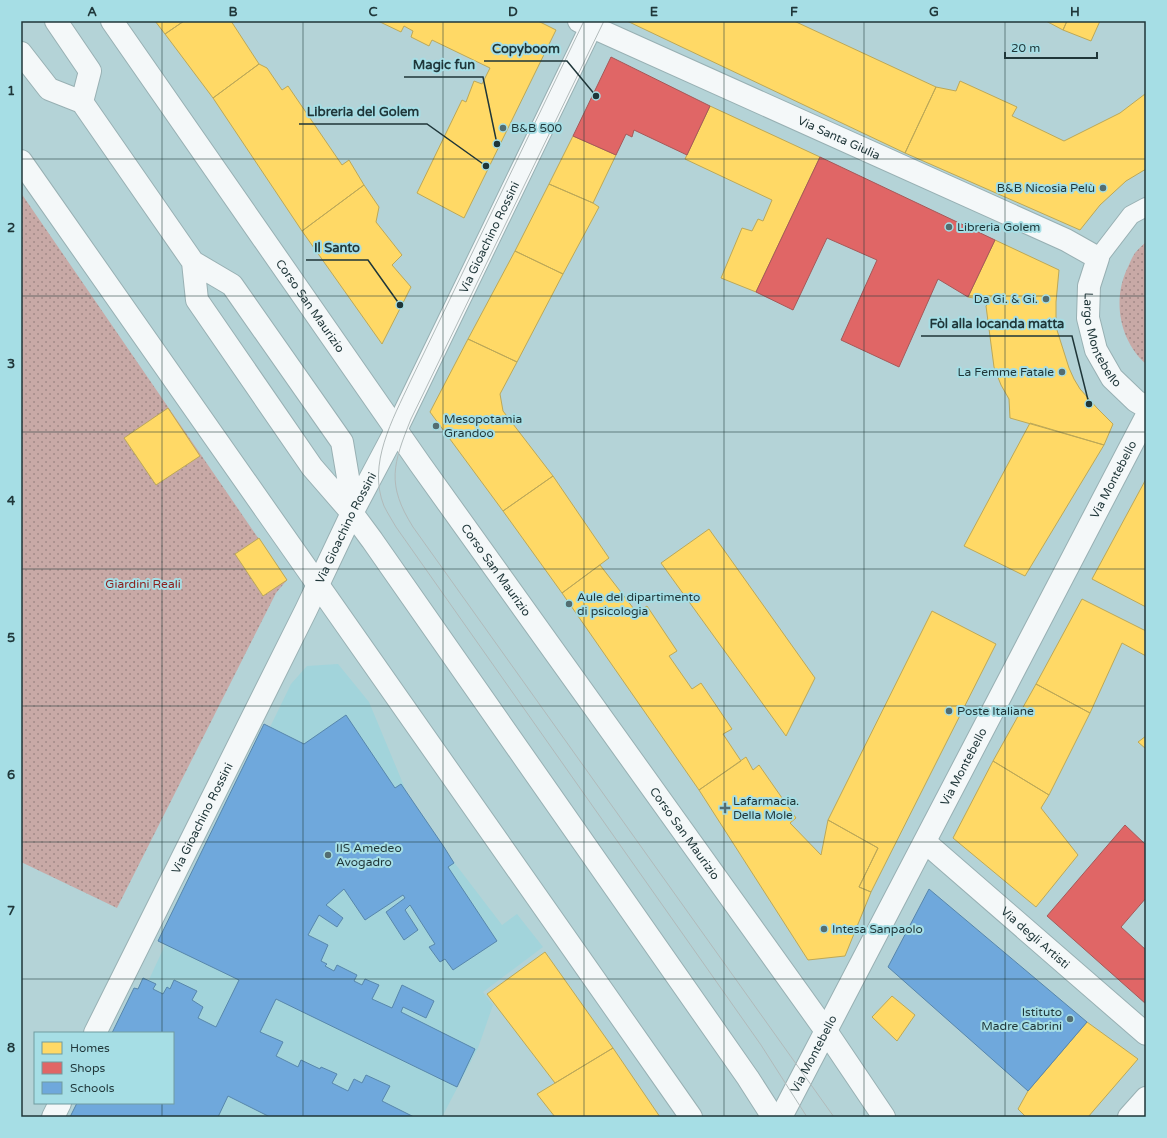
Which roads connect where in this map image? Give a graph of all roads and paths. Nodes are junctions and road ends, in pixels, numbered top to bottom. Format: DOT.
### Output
graph roads {
  1 [pos="56,21"];
  2 [pos="112,21"];
  3 [pos="588,23"];
  4 [pos="21,52"];
  5 [pos="82,102"];
  6 [pos="21,161"];
  7 [pos="1146,206"];
  8 [pos="1098,258"];
  9 [pos="193,262"];
  10 [pos="1146,407"];
  11 [pos="1146,417"];
  12 [pos="396,430"];
  13 [pos="352,513"];
  14 [pos="318,586"];
  15 [pos="924,842"];
  16 [pos="826,1031"];
  17 [pos="95,1032"];
  18 [pos="1146,1034"];
  19 [pos="1146,1098"];
  20 [pos="60,1104"];
  21 [pos="53,1117"];
  22 [pos="691,1117"];
  23 [pos="773,1117"];
  24 [pos="781,1117"];
  25 [pos="884,1117"];
  26 [pos="1129,1117"];
  1 -- 5 [label="street"];
  2 -- 12 [label="street, Corso San Maurizio"];
  3 -- 8 [label="street, Via Santa Giulia"];
  3 -- 12 [label="street, Via Gioachino Rossini"];
  4 -- 5 [label="street"];
  5 -- 9 [label="street"];
  6 -- 14 [label="street"];
  7 -- 8 [label="street, Largo Montebello"];
  8 -- 10 [label="street, Largo Montebello"];
  9 -- 13 [label="street"];
  9 -- 13 [label="street"];
  11 -- 15 [label="street, Via Montebello"];
  12 -- 13 [label="street, Via Gioachino Rossini"];
  12 -- 16 [label="street, Corso San Maurizio"];
  13 -- 14 [label="street, Via Gioachino Rossini"];
  13 -- 23 [label="street"];
  14 -- 17 [label="street, Via Gioachino Rossini"];
  14 -- 22 [label="street"];
  15 -- 16 [label="street, Via Montebello"];
  15 -- 18 [label="street, Via degli Artisti"];
  16 -- 24 [label="street, Via Montebello"];
  16 -- 25 [label="street, Corso San Maurizio"];
  19 -- 26 [label="street"];
  20 -- 21 [label="street"];
}
